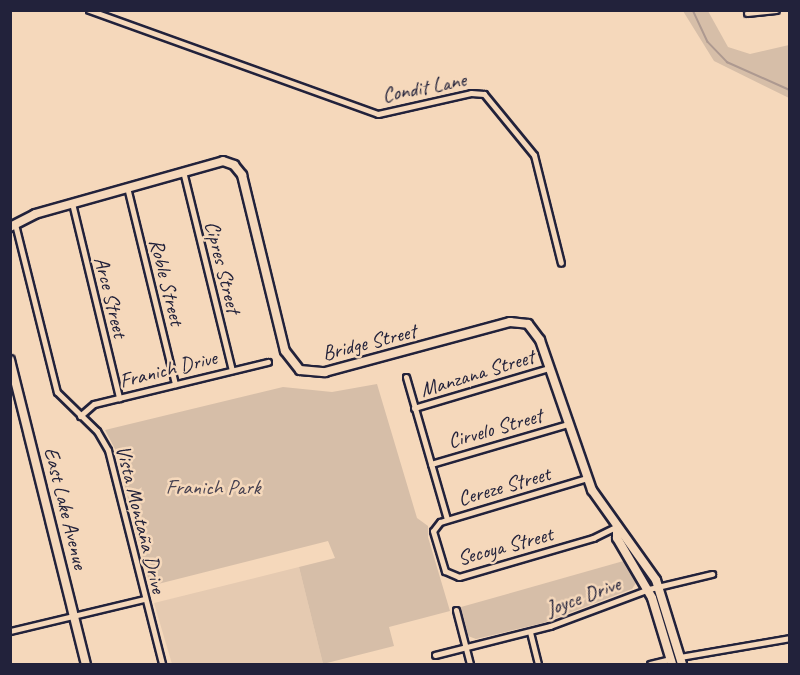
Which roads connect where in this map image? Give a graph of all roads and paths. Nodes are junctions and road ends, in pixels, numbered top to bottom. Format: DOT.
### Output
graph roads {
  1 [pos="89,10"];
  2 [pos="776,10"];
  3 [pos="747,13"];
  4 [pos="183,171"];
  5 [pos="127,187"];
  6 [pos="72,203"];
  7 [pos="13,225"];
  8 [pos="561,263"];
  9 [pos="10,360"];
  10 [pos="268,362"];
  11 [pos="549,368"];
  12 [pos="232,370"];
  13 [pos="406,377"];
  14 [pos="175,384"];
  15 [pos="119,398"];
  16 [pos="414,408"];
  17 [pos="80,416"];
  18 [pos="568,424"];
  19 [pos="431,464"];
  20 [pos="587,478"];
  21 [pos="447,519"];
  22 [pos="616,528"];
  23 [pos="434,529"];
  24 [pos="712,574"];
  25 [pos="659,586"];
  26 [pos="649,589"];
  27 [pos="144,599"];
  28 [pos="456,610"];
  29 [pos="74,615"];
  30 [pos="10,631"];
  31 [pos="530,632"];
  32 [pos="789,638"];
  33 [pos="466,647"];
  34 [pos="435,655"];
  35 [pos="681,661"];
  36 [pos="671,662"];
  37 [pos="86,664"];
  38 [pos="162,664"];
  39 [pos="470,664"];
  40 [pos="538,664"];
  41 [pos="650,664"];
  1 -- 8 [label="street, Condit Lane"];
  2 -- 3 [label="street"];
  4 -- 5 [label="street, Bridge Street"];
  4 -- 11 [label="street, Bridge Street"];
  4 -- 12 [label="street, Cipres Street"];
  5 -- 6 [label="street, Bridge Street"];
  5 -- 14 [label="street, Roble Street"];
  6 -- 7 [label="street, Bridge Street"];
  6 -- 15 [label="street, Arce Street"];
  7 -- 17 [label="street, Vista Montaña Drive"];
  9 -- 29 [label="main road, East Lake Avenue"];
  10 -- 12 [label="street, Franich Drive"];
  11 -- 16 [label="street, Manzana Street"];
  11 -- 18 [label="street, Bridge Street"];
  12 -- 14 [label="street, Franich Drive"];
  13 -- 16 [label="street"];
  14 -- 15 [label="street, Franich Drive"];
  15 -- 17 [label="street, Franich Drive"];
  16 -- 19 [label="street"];
  17 -- 27 [label="street, Vista Montaña Drive"];
  18 -- 19 [label="street, Cirvelo Street"];
  18 -- 20 [label="street, Bridge Street"];
  19 -- 21 [label="street"];
  20 -- 21 [label="street, Cereze Street"];
  20 -- 22 [label="street, Bridge Street"];
  21 -- 23 [label="street, Cereze Street"];
  22 -- 23 [label="street, Secoya Street"];
  22 -- 25 [label="street, Bridge Street"];
  22 -- 26 [label="street, Bridge Street"];
  24 -- 25 [label="street, Joyce Drive"];
  25 -- 26 [label="street, Joyce Drive"];
  25 -- 35 [label="street, Bridge Street"];
  26 -- 31 [label="street, Joyce Drive"];
  26 -- 36 [label="street, Bridge Street"];
  27 -- 29 [label="street"];
  27 -- 38 [label="street, Vista Montaña Drive"];
  28 -- 33 [label="street"];
  29 -- 30 [label="street"];
  29 -- 37 [label="main road, East Lake Avenue"];
  31 -- 33 [label="street, Joyce Drive"];
  31 -- 40 [label="street"];
  32 -- 35 [label="street"];
  33 -- 34 [label="street, Joyce Drive"];
  33 -- 39 [label="street"];
  36 -- 41 [label="street"];
}
